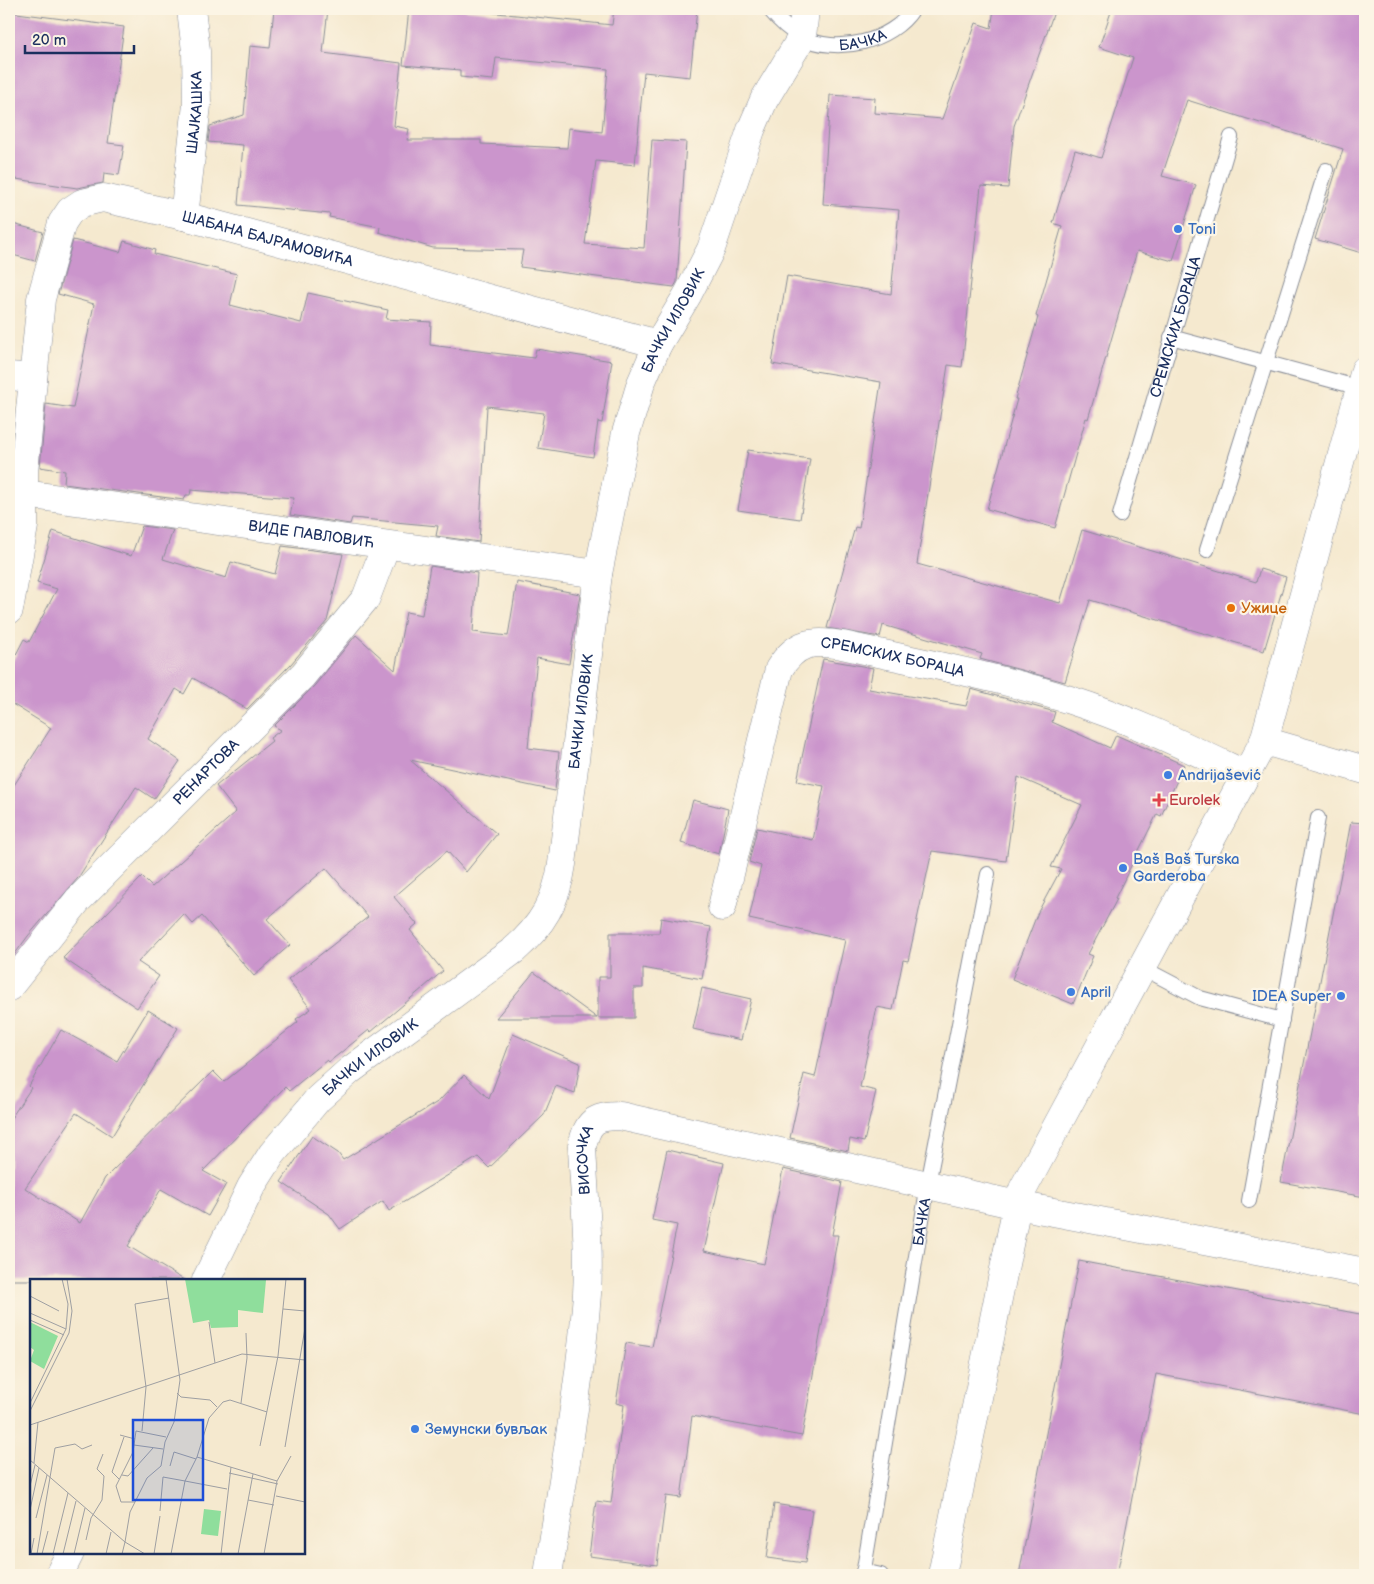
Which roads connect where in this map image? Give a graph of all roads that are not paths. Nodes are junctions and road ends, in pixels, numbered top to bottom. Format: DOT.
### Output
graph roads {
  1 [pos="191,9"];
  2 [pos="769,9"];
  3 [pos="805,9"];
  4 [pos="913,9"];
  5 [pos="802,38"];
  6 [pos="1231,137"];
  7 [pos="1326,170"];
  8 [pos="184,216"];
  9 [pos="1171,337"];
  10 [pos="658,344"];
  11 [pos="1265,364"];
  12 [pos="21,377"];
  13 [pos="1363,379"];
  14 [pos="25,494"];
  15 [pos="1120,515"];
  16 [pos="386,545"];
  17 [pos="1207,550"];
  18 [pos="598,574"];
  19 [pos="9,610"];
  20 [pos="1264,741"];
  21 [pos="1365,770"];
  22 [pos="1244,774"];
  23 [pos="1318,818"];
  24 [pos="988,874"];
  25 [pos="722,907"];
  26 [pos="1141,967"];
  27 [pos="9,987"];
  28 [pos="1282,1020"];
  29 [pos="928,1184"];
  30 [pos="1250,1201"];
  31 [pos="1017,1205"];
  32 [pos="1365,1272"];
  33 [pos="206,1279"];
  34 [pos="70,1554"];
  35 [pos="863,1573"];
  36 [pos="59,1575"];
  37 [pos="548,1575"];
  38 [pos="882,1575"];
  39 [pos="942,1575"];
  1 -- 8 [label="street, ШАЈКАШКА"];
  2 -- 5 [label="lane, БАЧКА"];
  3 -- 5 [label="street"];
  4 -- 5 [label="lane, БАЧКА"];
  5 -- 10 [label="street, БАЧКИ ИЛОВИК"];
  6 -- 9 [label="lane, СРЕМСКИХ БОРАЦА"];
  7 -- 11 [label="lane"];
  8 -- 10 [label="street, ШАБАНА БАЈРАМОВИЋА"];
  8 -- 12 [label="street, ШАБАНА БАЈРАМОВИЋА"];
  9 -- 11 [label="lane"];
  9 -- 15 [label="lane, СРЕМСКИХ БОРАЦА"];
  10 -- 18 [label="street, БАЧКИ ИЛОВИК"];
  11 -- 13 [label="lane"];
  11 -- 17 [label="lane"];
  12 -- 14 [label="street, ШАБАНА БАЈРАМОВИЋА"];
  13 -- 20 [label="street"];
  14 -- 16 [label="street, ВИДЕ ПАВЛОВИЋ"];
  14 -- 19 [label="street, ШАБАНА БАЈРАМОВИЋА"];
  16 -- 18 [label="street, ВИДЕ ПАВЛОВИЋ"];
  16 -- 27 [label="street, РЕНАРТОВА"];
  18 -- 33 [label="street, БАЧКИ ИЛОВИК"];
  20 -- 21 [label="street"];
  20 -- 22 [label="street"];
  22 -- 25 [label="street, СРЕМСКИХ БОРАЦА"];
  22 -- 26 [label="street"];
  23 -- 28 [label="lane"];
  24 -- 29 [label="lane, БАЧКА"];
  26 -- 28 [label="lane"];
  26 -- 31 [label="street"];
  28 -- 30 [label="lane"];
  29 -- 31 [label="street, ВИСОЧКА"];
  29 -- 35 [label="lane, БАЧКА"];
  29 -- 37 [label="street, ВИСОЧКА"];
  31 -- 32 [label="street"];
  31 -- 39 [label="street"];
  34 -- 36 [label="street"];
  35 -- 38 [label="lane, БАЧКА"];
}
